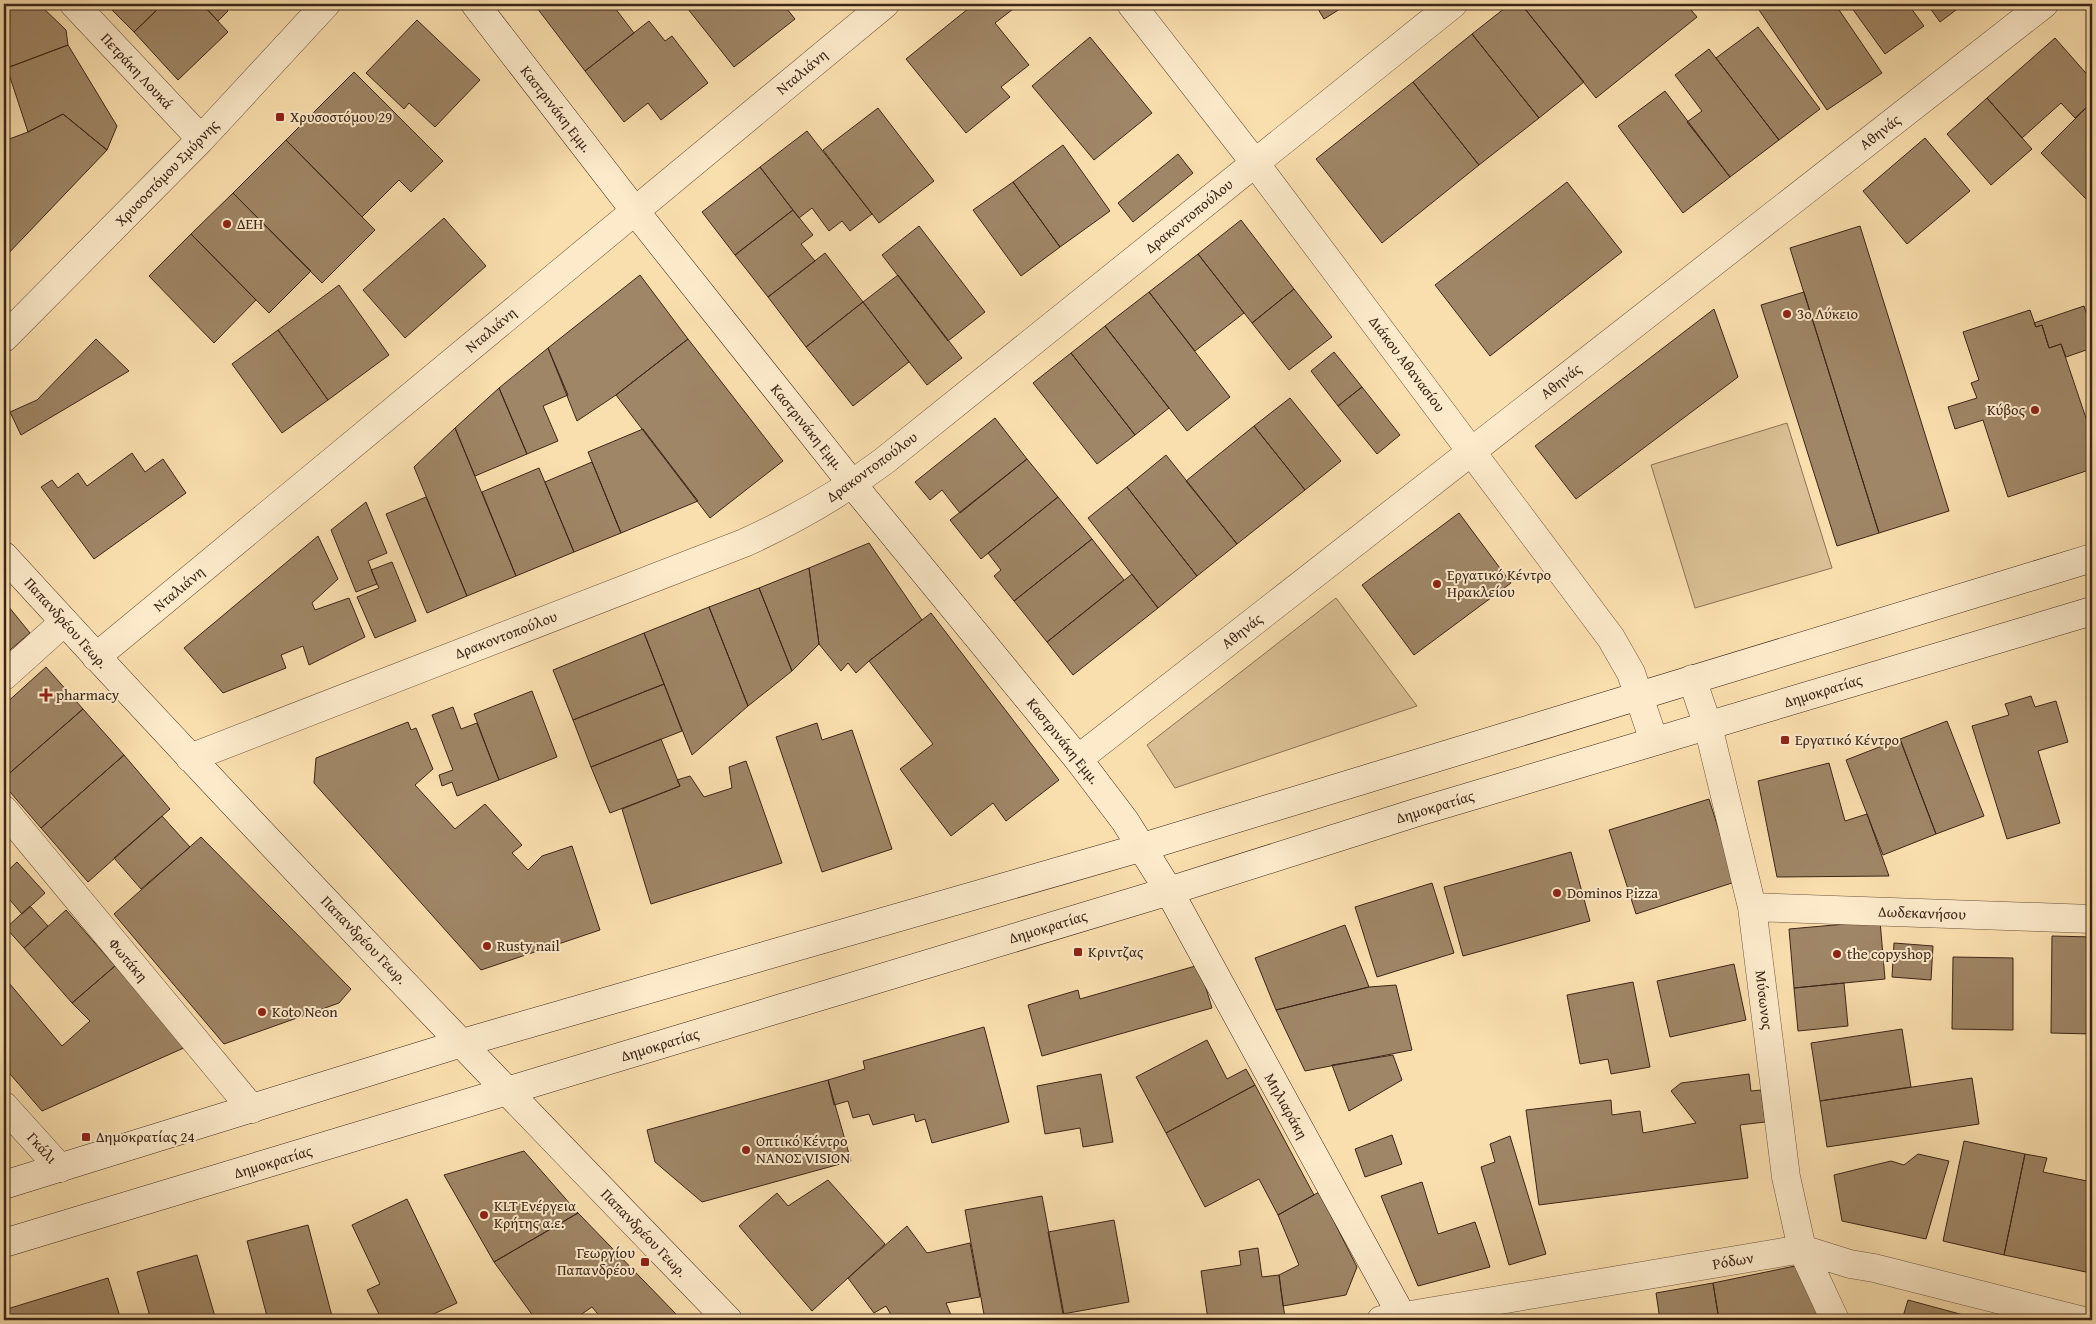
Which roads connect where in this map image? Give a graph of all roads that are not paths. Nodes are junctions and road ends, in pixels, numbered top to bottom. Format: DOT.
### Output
graph roads {
  1 [pos="74,4"];
  2 [pos="326,4"];
  3 [pos="475,4"];
  4 [pos="885,4"];
  5 [pos="1131,4"];
  6 [pos="1453,4"];
  7 [pos="2044,4"];
  8 [pos="201,138"];
  9 [pos="1255,163"];
  10 [pos="635,211"];
  11 [pos="4,338"];
  12 [pos="1472,450"];
  13 [pos="853,484"];
  14 [pos="4,556"];
  15 [pos="2092,558"];
  16 [pos="2092,611"];
  17 [pos="64,622"];
  18 [pos="96,657"];
  19 [pos="4,676"];
  20 [pos="1692,679"];
  21 [pos="1640,695"];
  22 [pos="1708,726"];
  23 [pos="1654,742"];
  24 [pos="190,758"];
  25 [pos="1078,759"];
  26 [pos="4,810"];
  27 [pos="1143,847"];
  28 [pos="1169,891"];
  29 [pos="1752,907"];
  30 [pos="2092,919"];
  31 [pos="462,1043"];
  32 [pos="507,1091"];
  33 [pos="4,1106"];
  34 [pos="252,1109"];
  35 [pos="60,1168"];
  36 [pos="4,1185"];
  37 [pos="4,1243"];
  38 [pos="1802,1250"];
  39 [pos="1396,1319"];
  40 [pos="728,1320"];
  41 [pos="1835,1320"];
  42 [pos="2080,1320"];
  1 -- 8 [label="street, Πετράκη Λουκά"];
  2 -- 8 [label="street, Χρυσοστόμου Σμύρνης"];
  3 -- 10 [label="street, Καστρινάκη Εμμ."];
  4 -- 10 [label="street, Νταλιάνη"];
  5 -- 9 [label="street, Διάκου Αθανασίου"];
  6 -- 9 [label="street, Δρακοντοπούλου"];
  7 -- 12 [label="street, Αθηνάς"];
  8 -- 11 [label="street, Χρυσοστόμου Σμύρνης"];
  9 -- 12 [label="street, Διάκου Αθανασίου"];
  9 -- 13 [label="street, Δρακοντοπούλου"];
  10 -- 13 [label="street, Καστρινάκη Εμμ."];
  10 -- 18 [label="street, Νταλιάνη"];
  12 -- 21 [label="street, Διάκου Αθανασίου"];
  12 -- 25 [label="street, Αθηνάς"];
  13 -- 24 [label="street, Δρακοντοπούλου"];
  13 -- 25 [label="street, Καστρινάκη Εμμ."];
  14 -- 17 [label="street, Παπανδρέου Γεωρ."];
  15 -- 20 [label="street"];
  16 -- 22 [label="street, Δημοκρατίας"];
  17 -- 18 [label="street, Παπανδρέου Γεωρ."];
  17 -- 19 [label="street"];
  18 -- 24 [label="street, Παπανδρέου Γεωρ."];
  20 -- 21 [label="street"];
  20 -- 22 [label="street, Μύσωνος"];
  21 -- 23 [label="street, Διάκου Αθανασίου"];
  21 -- 27 [label="street"];
  22 -- 23 [label="street, Δημοκρατίας"];
  22 -- 29 [label="street, Μύσωνος"];
  23 -- 28 [label="street, Δημοκρατίας"];
  24 -- 31 [label="street, Παπανδρέου Γεωρ."];
  25 -- 27 [label="street, Καστρινάκη Εμμ."];
  26 -- 34 [label="street, Φωτάκη"];
  27 -- 28 [label="street, Καστρινάκη Εμμ."];
  27 -- 31 [label="street"];
  28 -- 32 [label="street, Δημοκρατίας"];
  28 -- 39 [label="street, Μηλιαράκη"];
  29 -- 30 [label="street, Δωδεκανήσου"];
  29 -- 38 [label="street, Μύσωνος"];
  31 -- 32 [label="street, Παπανδρέου Γεωρ."];
  31 -- 34 [label="street"];
  32 -- 37 [label="street, Δημοκρατίας"];
  32 -- 40 [label="street, Παπανδρέου Γεωρ."];
  33 -- 35 [label="street, Γκάλι"];
  34 -- 35 [label="street"];
  35 -- 36 [label="street"];
  38 -- 39 [label="street, Ρόδων"];
  38 -- 41 [label="street, Μύσωνος"];
  38 -- 42 [label="street, Ρόδων"];
}
